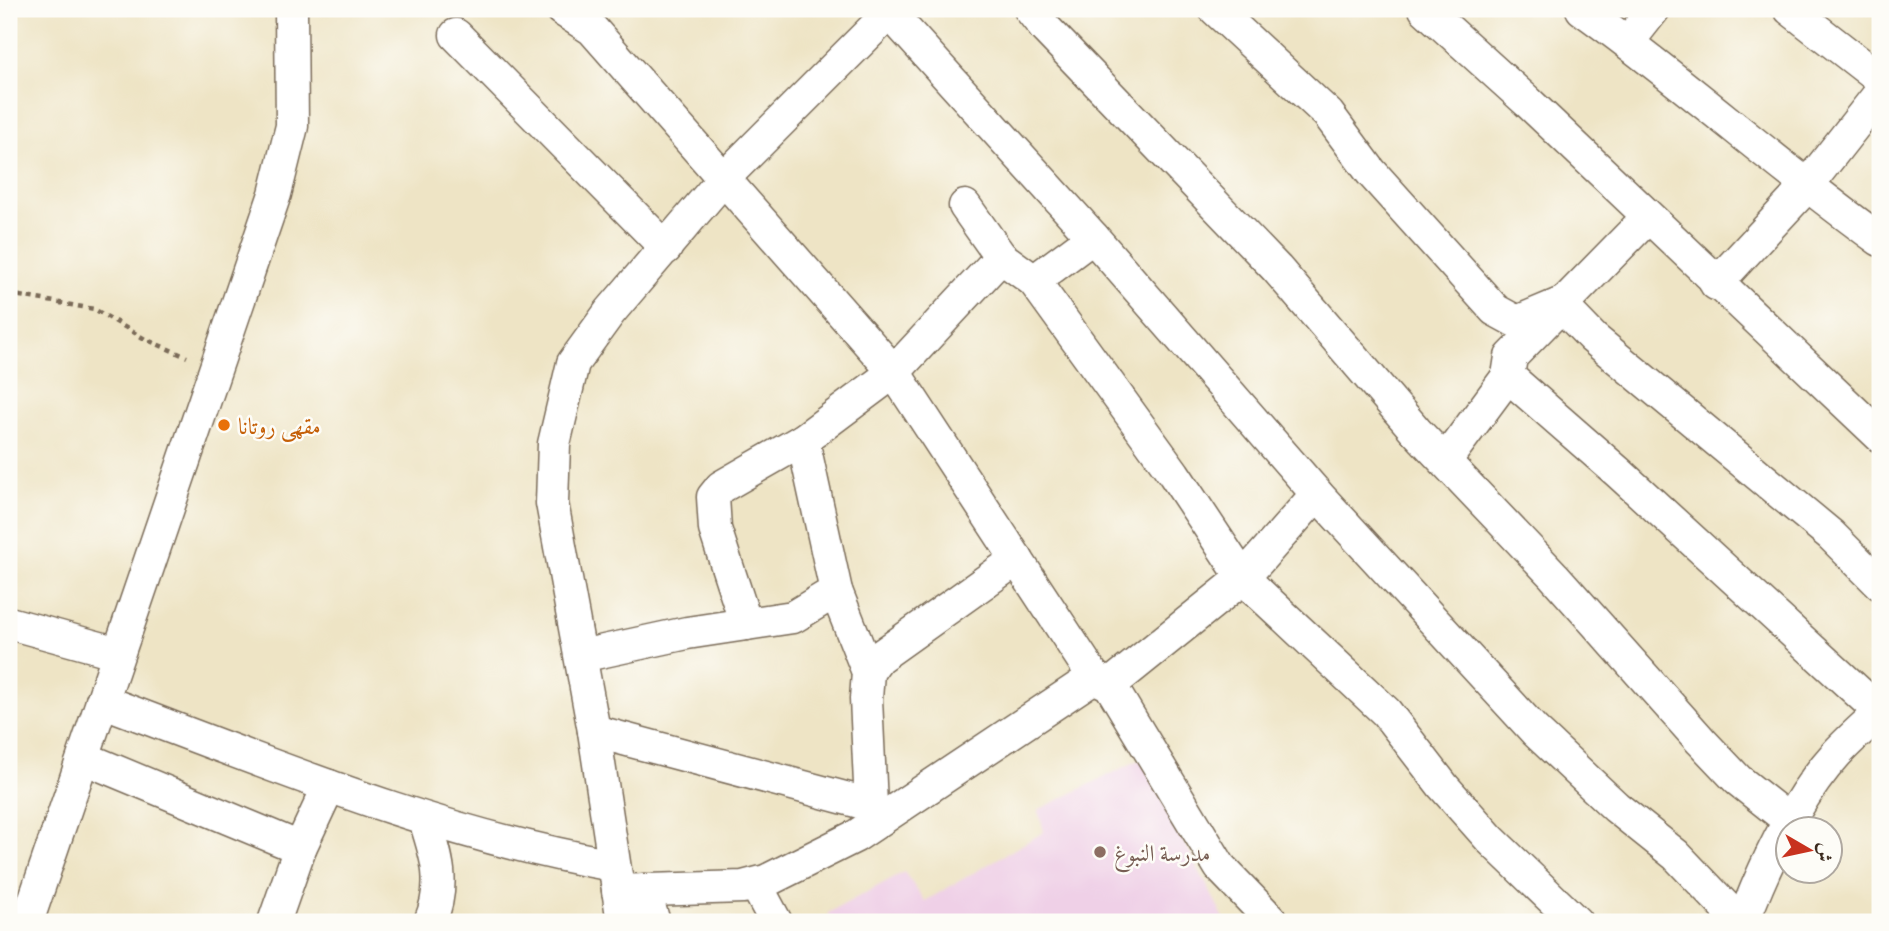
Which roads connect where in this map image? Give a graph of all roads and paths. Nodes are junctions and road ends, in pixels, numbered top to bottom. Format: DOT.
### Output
graph roads {
  1 [pos="290,9"];
  2 [pos="561,9"];
  3 [pos="1030,9"];
  4 [pos="1215,9"];
  5 [pos="1425,9"];
  6 [pos="1582,9"];
  7 [pos="1654,9"];
  8 [pos="1790,9"];
  9 [pos="892,11"];
  10 [pos="456,35"];
  11 [pos="1628,42"];
  12 [pos="1880,79"];
  13 [pos="1880,93"];
  14 [pos="725,177"];
  15 [pos="1806,187"];
  16 [pos="965,206"];
  17 [pos="1648,217"];
  18 [pos="1093,237"];
  19 [pos="1880,240"];
  20 [pos="666,248"];
  21 [pos="1001,257"];
  22 [pos="1034,281"];
  23 [pos="1716,284"];
  24 [pos="9,294"];
  25 [pos="1560,304"];
  26 [pos="216,368"];
  27 [pos="894,372"];
  28 [pos="1508,376"];
  29 [pos="1880,436"];
  30 [pos="803,440"];
  31 [pos="1445,461"];
  32 [pos="1317,494"];
  33 [pos="1017,559"];
  34 [pos="1243,578"];
  35 [pos="1880,584"];
  36 [pos="836,592"];
  37 [pos="9,623"];
  38 [pos="746,624"];
  39 [pos="118,653"];
  40 [pos="581,656"];
  41 [pos="867,672"];
  42 [pos="1102,681"];
  43 [pos="102,701"];
  44 [pos="1880,712"];
  45 [pos="594,731"];
  46 [pos="84,758"];
  47 [pos="329,786"];
  48 [pos="877,811"];
  49 [pos="1783,816"];
  50 [pos="1794,816"];
  51 [pos="425,820"];
  52 [pos="300,848"];
  53 [pos="1773,856"];
  54 [pos="625,882"];
  55 [pos="756,885"];
  56 [pos="27,922"];
  57 [pos="274,922"];
  58 [pos="430,922"];
  59 [pos="623,922"];
  60 [pos="654,922"];
  61 [pos="776,922"];
  62 [pos="1273,922"];
  63 [pos="1576,922"];
  64 [pos="1742,922"];
  1 -- 26 [label="street"];
  2 -- 14 [label="street"];
  3 -- 31 [label="street"];
  4 -- 25 [label="street"];
  5 -- 17 [label="street"];
  6 -- 11 [label="street"];
  7 -- 11 [label="street"];
  8 -- 12 [label="street"];
  9 -- 14 [label="street"];
  9 -- 18 [label="street"];
  10 -- 20 [label="street"];
  11 -- 15 [label="street"];
  13 -- 15 [label="street"];
  14 -- 20 [label="street"];
  14 -- 27 [label="street"];
  15 -- 19 [label="street"];
  15 -- 23 [label="street"];
  16 -- 21 [label="street"];
  17 -- 23 [label="street"];
  17 -- 25 [label="street"];
  18 -- 22 [label="street"];
  18 -- 32 [label="street"];
  20 -- 40 [label="street"];
  21 -- 22 [label="street"];
  21 -- 27 [label="street"];
  22 -- 34 [label="street"];
  23 -- 29 [label="street"];
  24 -- 26 [label="path"];
  25 -- 28 [label="street"];
  25 -- 35 [label="street"];
  26 -- 39 [label="street"];
  27 -- 30 [label="street"];
  27 -- 33 [label="street"];
  28 -- 31 [label="street"];
  28 -- 44 [label="street"];
  30 -- 36 [label="street"];
  30 -- 38 [label="street"];
  31 -- 49 [label="street"];
  32 -- 34 [label="street"];
  32 -- 64 [label="street"];
  33 -- 41 [label="street"];
  33 -- 42 [label="street"];
  34 -- 42 [label="street"];
  34 -- 63 [label="street"];
  36 -- 38 [label="street"];
  36 -- 41 [label="street"];
  37 -- 39 [label="street"];
  38 -- 40 [label="street"];
  39 -- 43 [label="street"];
  40 -- 45 [label="street"];
  41 -- 48 [label="street"];
  42 -- 48 [label="street"];
  42 -- 62 [label="street"];
  43 -- 46 [label="street"];
  43 -- 47 [label="street"];
  44 -- 50 [label="street"];
  45 -- 48 [label="street"];
  45 -- 54 [label="street"];
  46 -- 52 [label="street"];
  46 -- 56 [label="street"];
  47 -- 51 [label="street"];
  47 -- 52 [label="street"];
  48 -- 55 [label="street"];
  51 -- 54 [label="street"];
  51 -- 58 [label="street"];
  52 -- 57 [label="street"];
  53 -- 64 [label="street"];
  54 -- 55 [label="street"];
  54 -- 59 [label="street"];
  54 -- 60 [label="street"];
  55 -- 61 [label="street"];
}
